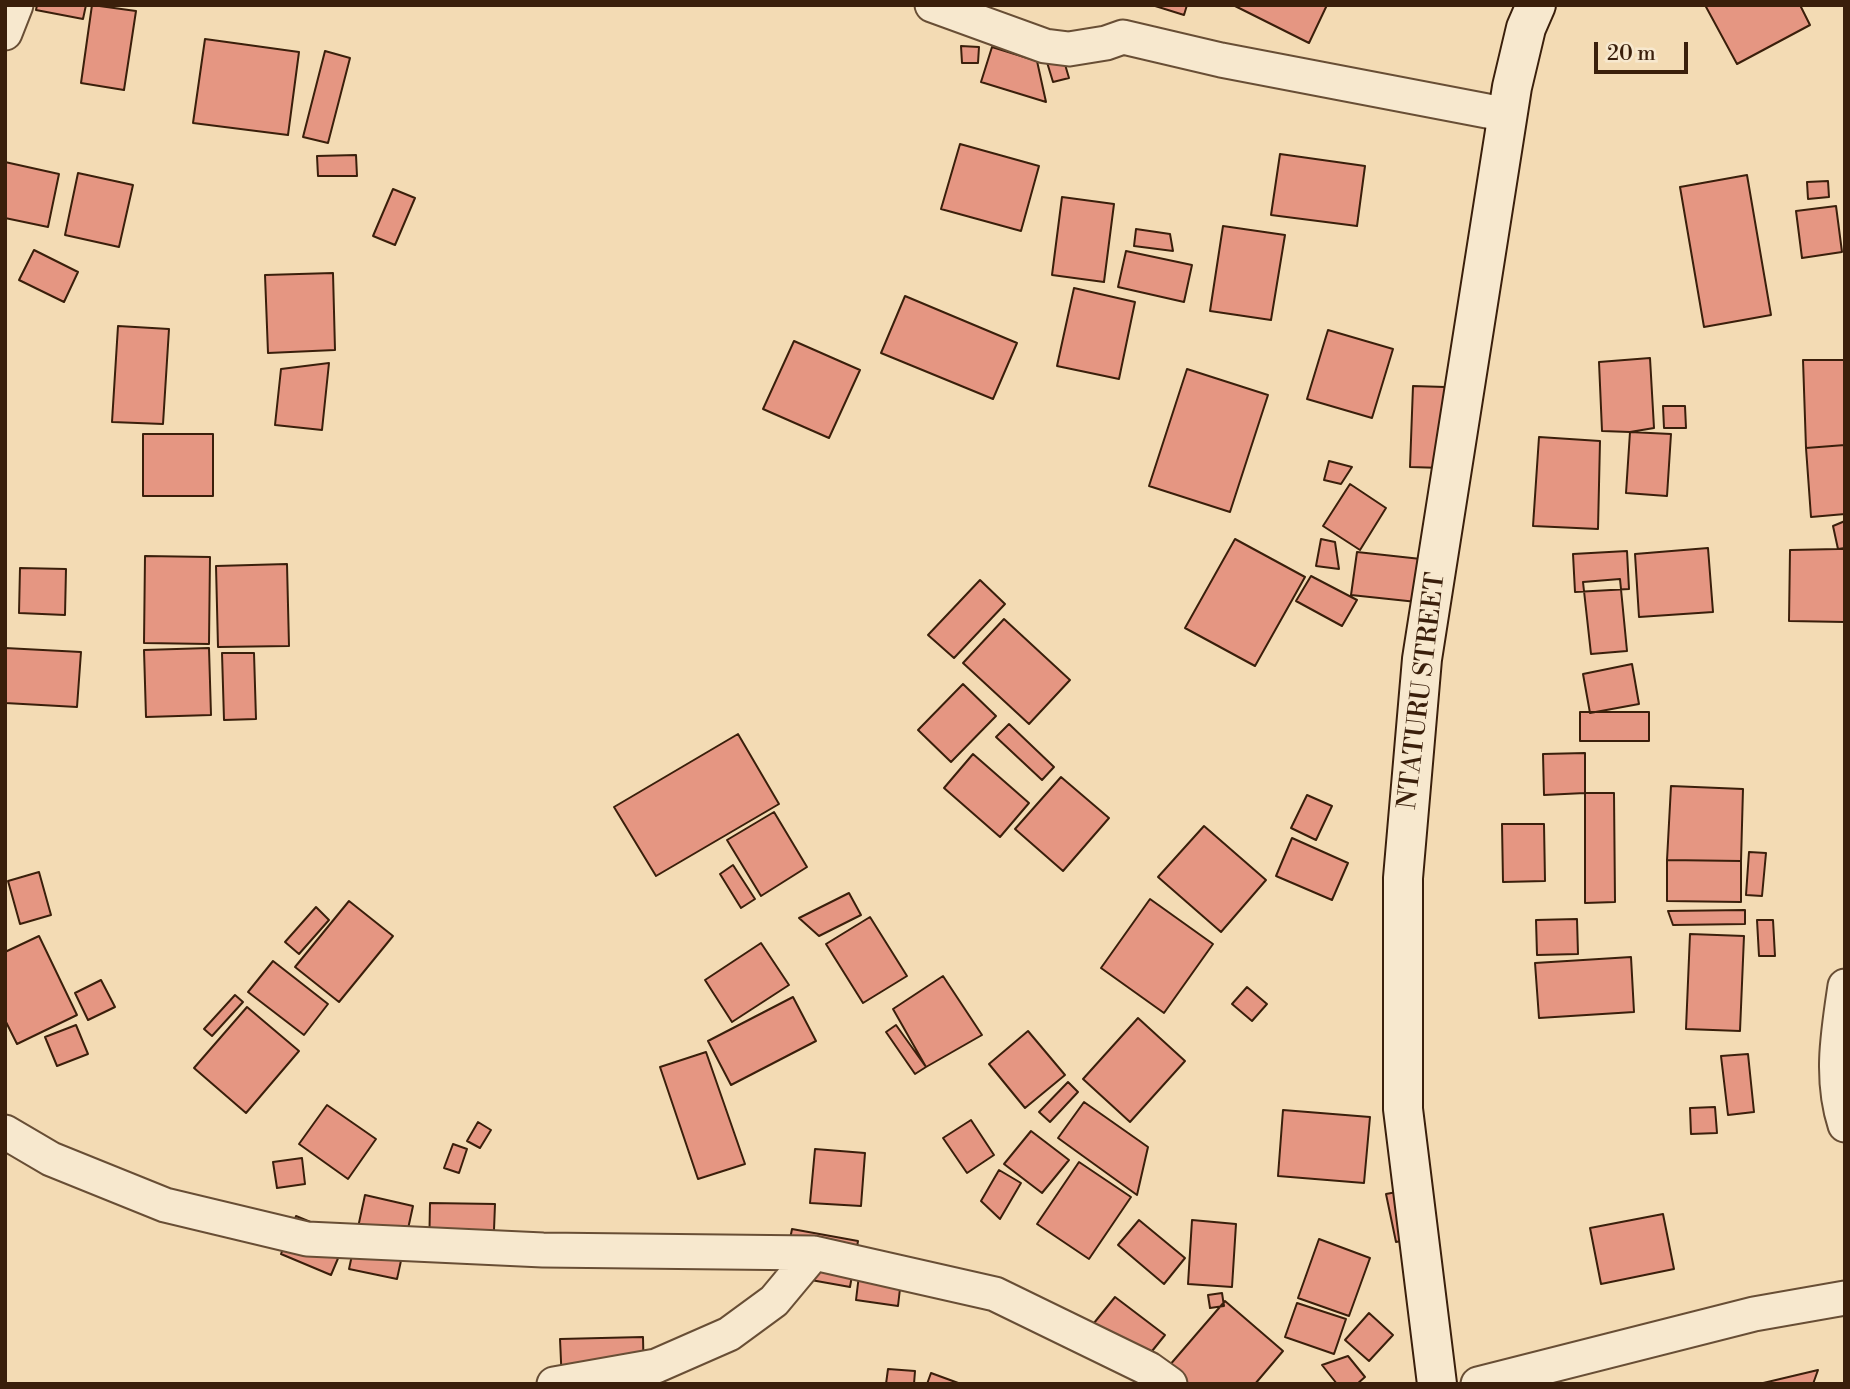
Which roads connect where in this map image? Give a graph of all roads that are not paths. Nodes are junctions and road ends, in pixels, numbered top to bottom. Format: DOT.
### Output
graph roads {
  1 [pos="16,5"];
  2 [pos="932,5"];
  3 [pos="1536,5"];
  4 [pos="5,33"];
  5 [pos="1508,115"];
  6 [pos="1845,986"];
  7 [pos="1845,1125"];
  8 [pos="5,1132"];
  9 [pos="814,1253"];
  10 [pos="1845,1298"];
  11 [pos="554,1384"];
  12 [pos="1170,1384"];
  13 [pos="1437,1384"];
  14 [pos="1478,1384"];
  1 -- 4 [label="street"];
  2 -- 5 [label="street"];
  3 -- 5 [label="street, NTATURU STREET"];
  5 -- 13 [label="street, NTATURU STREET"];
  6 -- 7 [label="street"];
  8 -- 9 [label="street"];
  9 -- 11 [label="street"];
  9 -- 12 [label="street"];
  10 -- 14 [label="street"];
}
